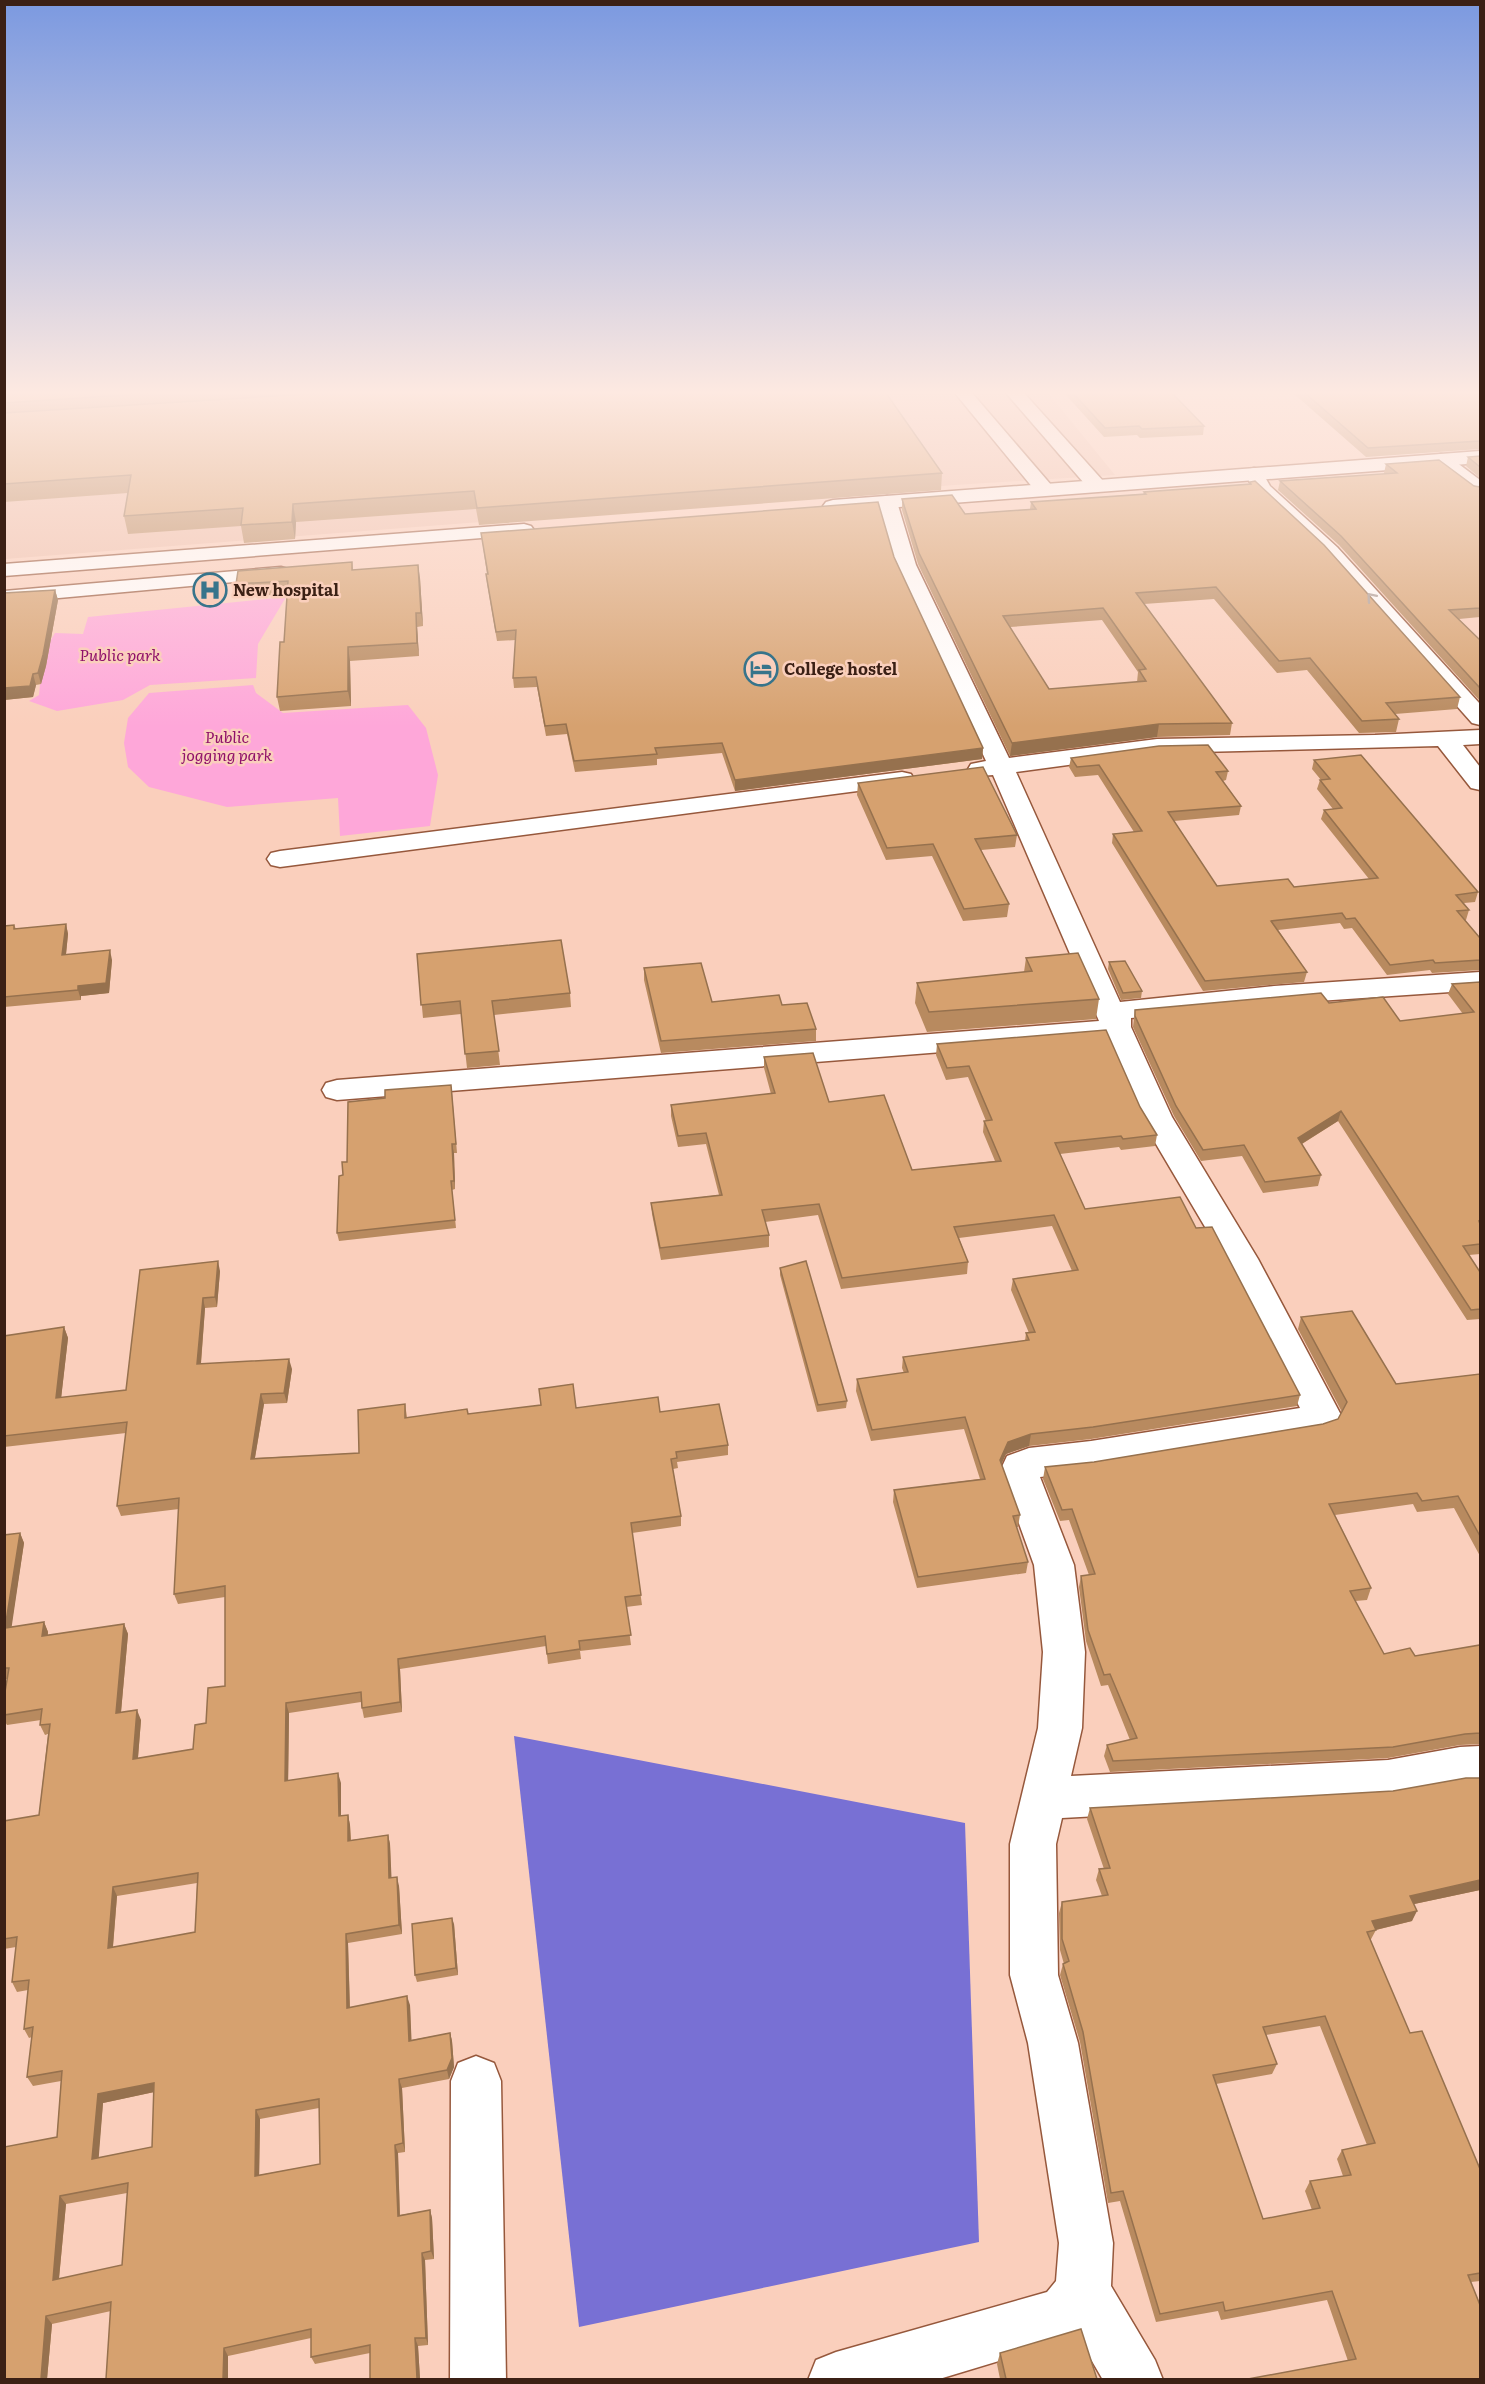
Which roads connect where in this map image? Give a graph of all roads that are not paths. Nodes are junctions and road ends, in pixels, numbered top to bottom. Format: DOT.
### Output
graph roads {
  1 [pos="860,504"];
  2 [pos="888,504"];
  3 [pos="1279,504"];
  4 [pos="816,508"];
  5 [pos="544,529"];
  6 [pos="4,570"];
  7 [pos="286,573"];
  8 [pos="4,597"];
  9 [pos="1480,718"];
  10 [pos="1480,737"];
  11 [pos="1446,740"];
  12 [pos="1001,766"];
  13 [pos="1480,783"];
  14 [pos="280,859"];
  15 [pos="1480,981"];
  16 [pos="1116,1029"];
  17 [pos="337,1090"];
  18 [pos="1480,1766"];
  19 [pos="1044,1798"];
  20 [pos="476,2081"];
  21 [pos="1083,2292"];
  22 [pos="478,2379"];
  23 [pos="836,2379"];
  24 [pos="1135,2379"];
  1 -- 4 [label="street"];
  2 -- 12 [label="street"];
  9 -- 3 [label="street, one-way"];
  5 -- 6 [label="street"];
  7 -- 8 [label="street"];
  10 -- 11 [label="street"];
  11 -- 12 [label="street"];
  11 -- 13 [label="street"];
  12 -- 14 [label="street"];
  12 -- 16 [label="street"];
  15 -- 16 [label="street"];
  16 -- 17 [label="street"];
  16 -- 19 [label="street"];
  18 -- 19 [label="street"];
  19 -- 21 [label="street"];
  20 -- 22 [label="street"];
  21 -- 23 [label="street"];
  21 -- 24 [label="street"];
}
